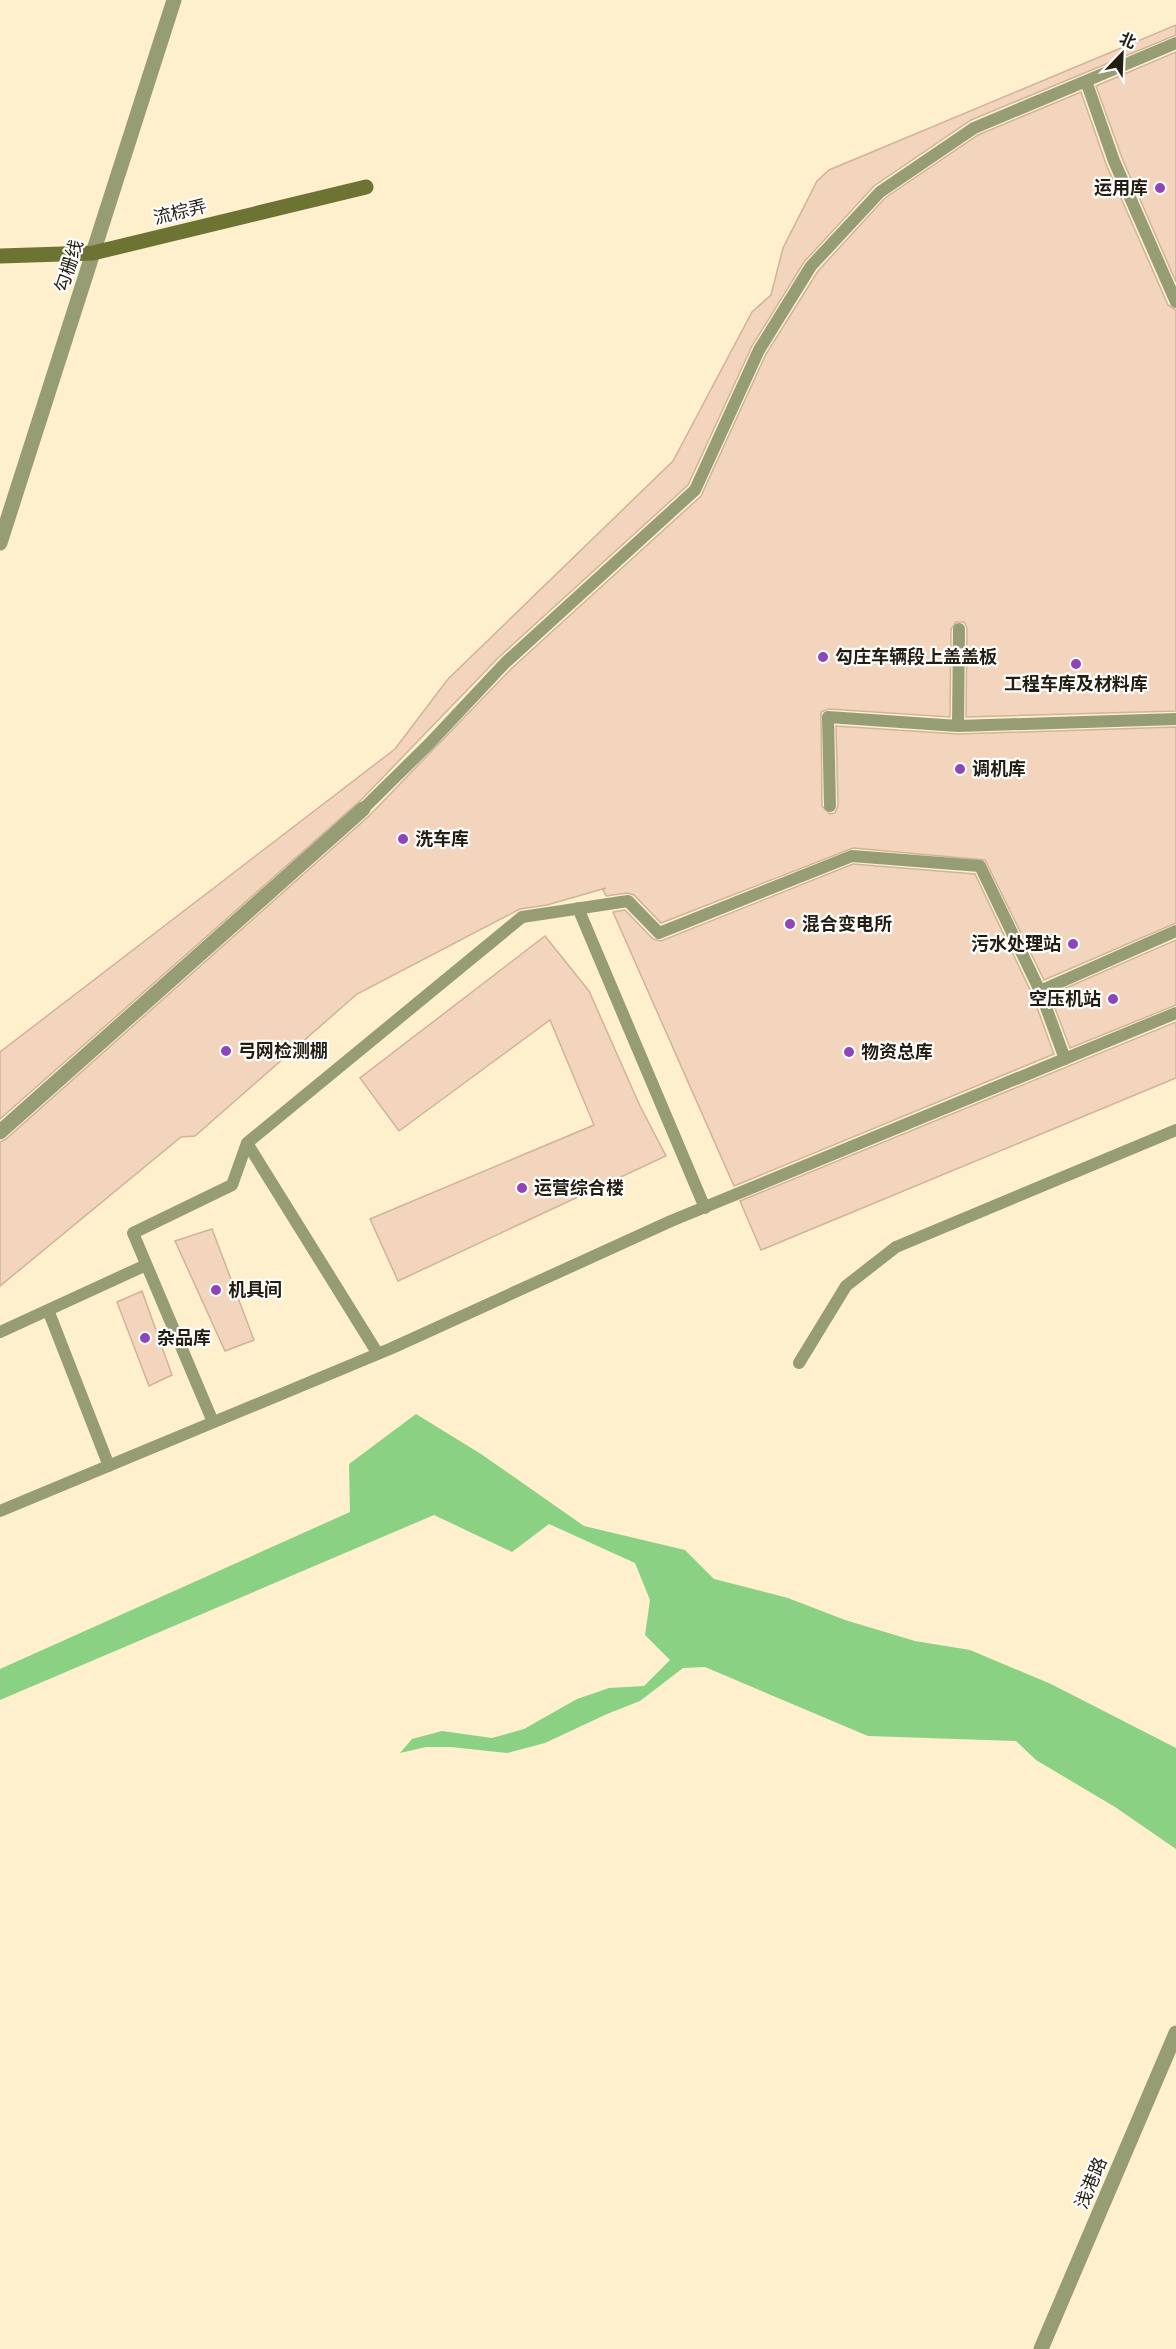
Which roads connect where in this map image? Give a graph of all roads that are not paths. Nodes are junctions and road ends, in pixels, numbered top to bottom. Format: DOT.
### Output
graph roads {
  1 [pos="174,0"];
  2 [pos="1176,43"];
  3 [pos="1086,81"];
  4 [pos="366,187"];
  5 [pos="93,253"];
  6 [pos="0,256"];
  7 [pos="1176,302"];
  8 [pos="0,543"];
  9 [pos="959,630"];
  10 [pos="1176,719"];
  11 [pos="958,726"];
  12 [pos="830,806"];
  13 [pos="363,809"];
  14 [pos="578,908"];
  15 [pos="1176,931"];
  16 [pos="1040,991"];
  17 [pos="1176,1013"];
  18 [pos="1065,1059"];
  19 [pos="1176,1130"];
  20 [pos="0,1132"];
  21 [pos="247,1143"];
  22 [pos="705,1208"];
  23 [pos="146,1265"];
  24 [pos="48,1310"];
  25 [pos="0,1332"];
  26 [pos="378,1354"];
  27 [pos="799,1363"];
  28 [pos="213,1422"];
  29 [pos="109,1466"];
  30 [pos="0,1511"];
  31 [pos="1176,2033"];
  32 [pos="1041,2349"];
  1 -- 5 [label="street, 勾栅线"];
  2 -- 3 [label="lane"];
  3 -- 7 [label="lane"];
  3 -- 13 [label="lane"];
  4 -- 5 [label="street, 流棕弄"];
  5 -- 6 [label="street, 流棕弄"];
  5 -- 8 [label="street, 勾栅线"];
  9 -- 11 [label="lane"];
  10 -- 11 [label="lane"];
  11 -- 12 [label="lane"];
  13 -- 20 [label="street"];
  14 -- 16 [label="lane"];
  14 -- 21 [label="lane"];
  14 -- 22 [label="lane"];
  15 -- 16 [label="lane"];
  16 -- 18 [label="lane"];
  17 -- 18 [label="lane"];
  18 -- 22 [label="lane"];
  19 -- 27 [label="lane"];
  21 -- 23 [label="lane"];
  21 -- 26 [label="lane"];
  22 -- 26 [label="lane"];
  23 -- 24 [label="lane"];
  23 -- 28 [label="lane"];
  24 -- 25 [label="lane"];
  24 -- 29 [label="lane"];
  26 -- 28 [label="lane"];
  28 -- 29 [label="lane"];
  29 -- 30 [label="lane"];
  31 -- 32 [label="street, 浅港路"];
}
